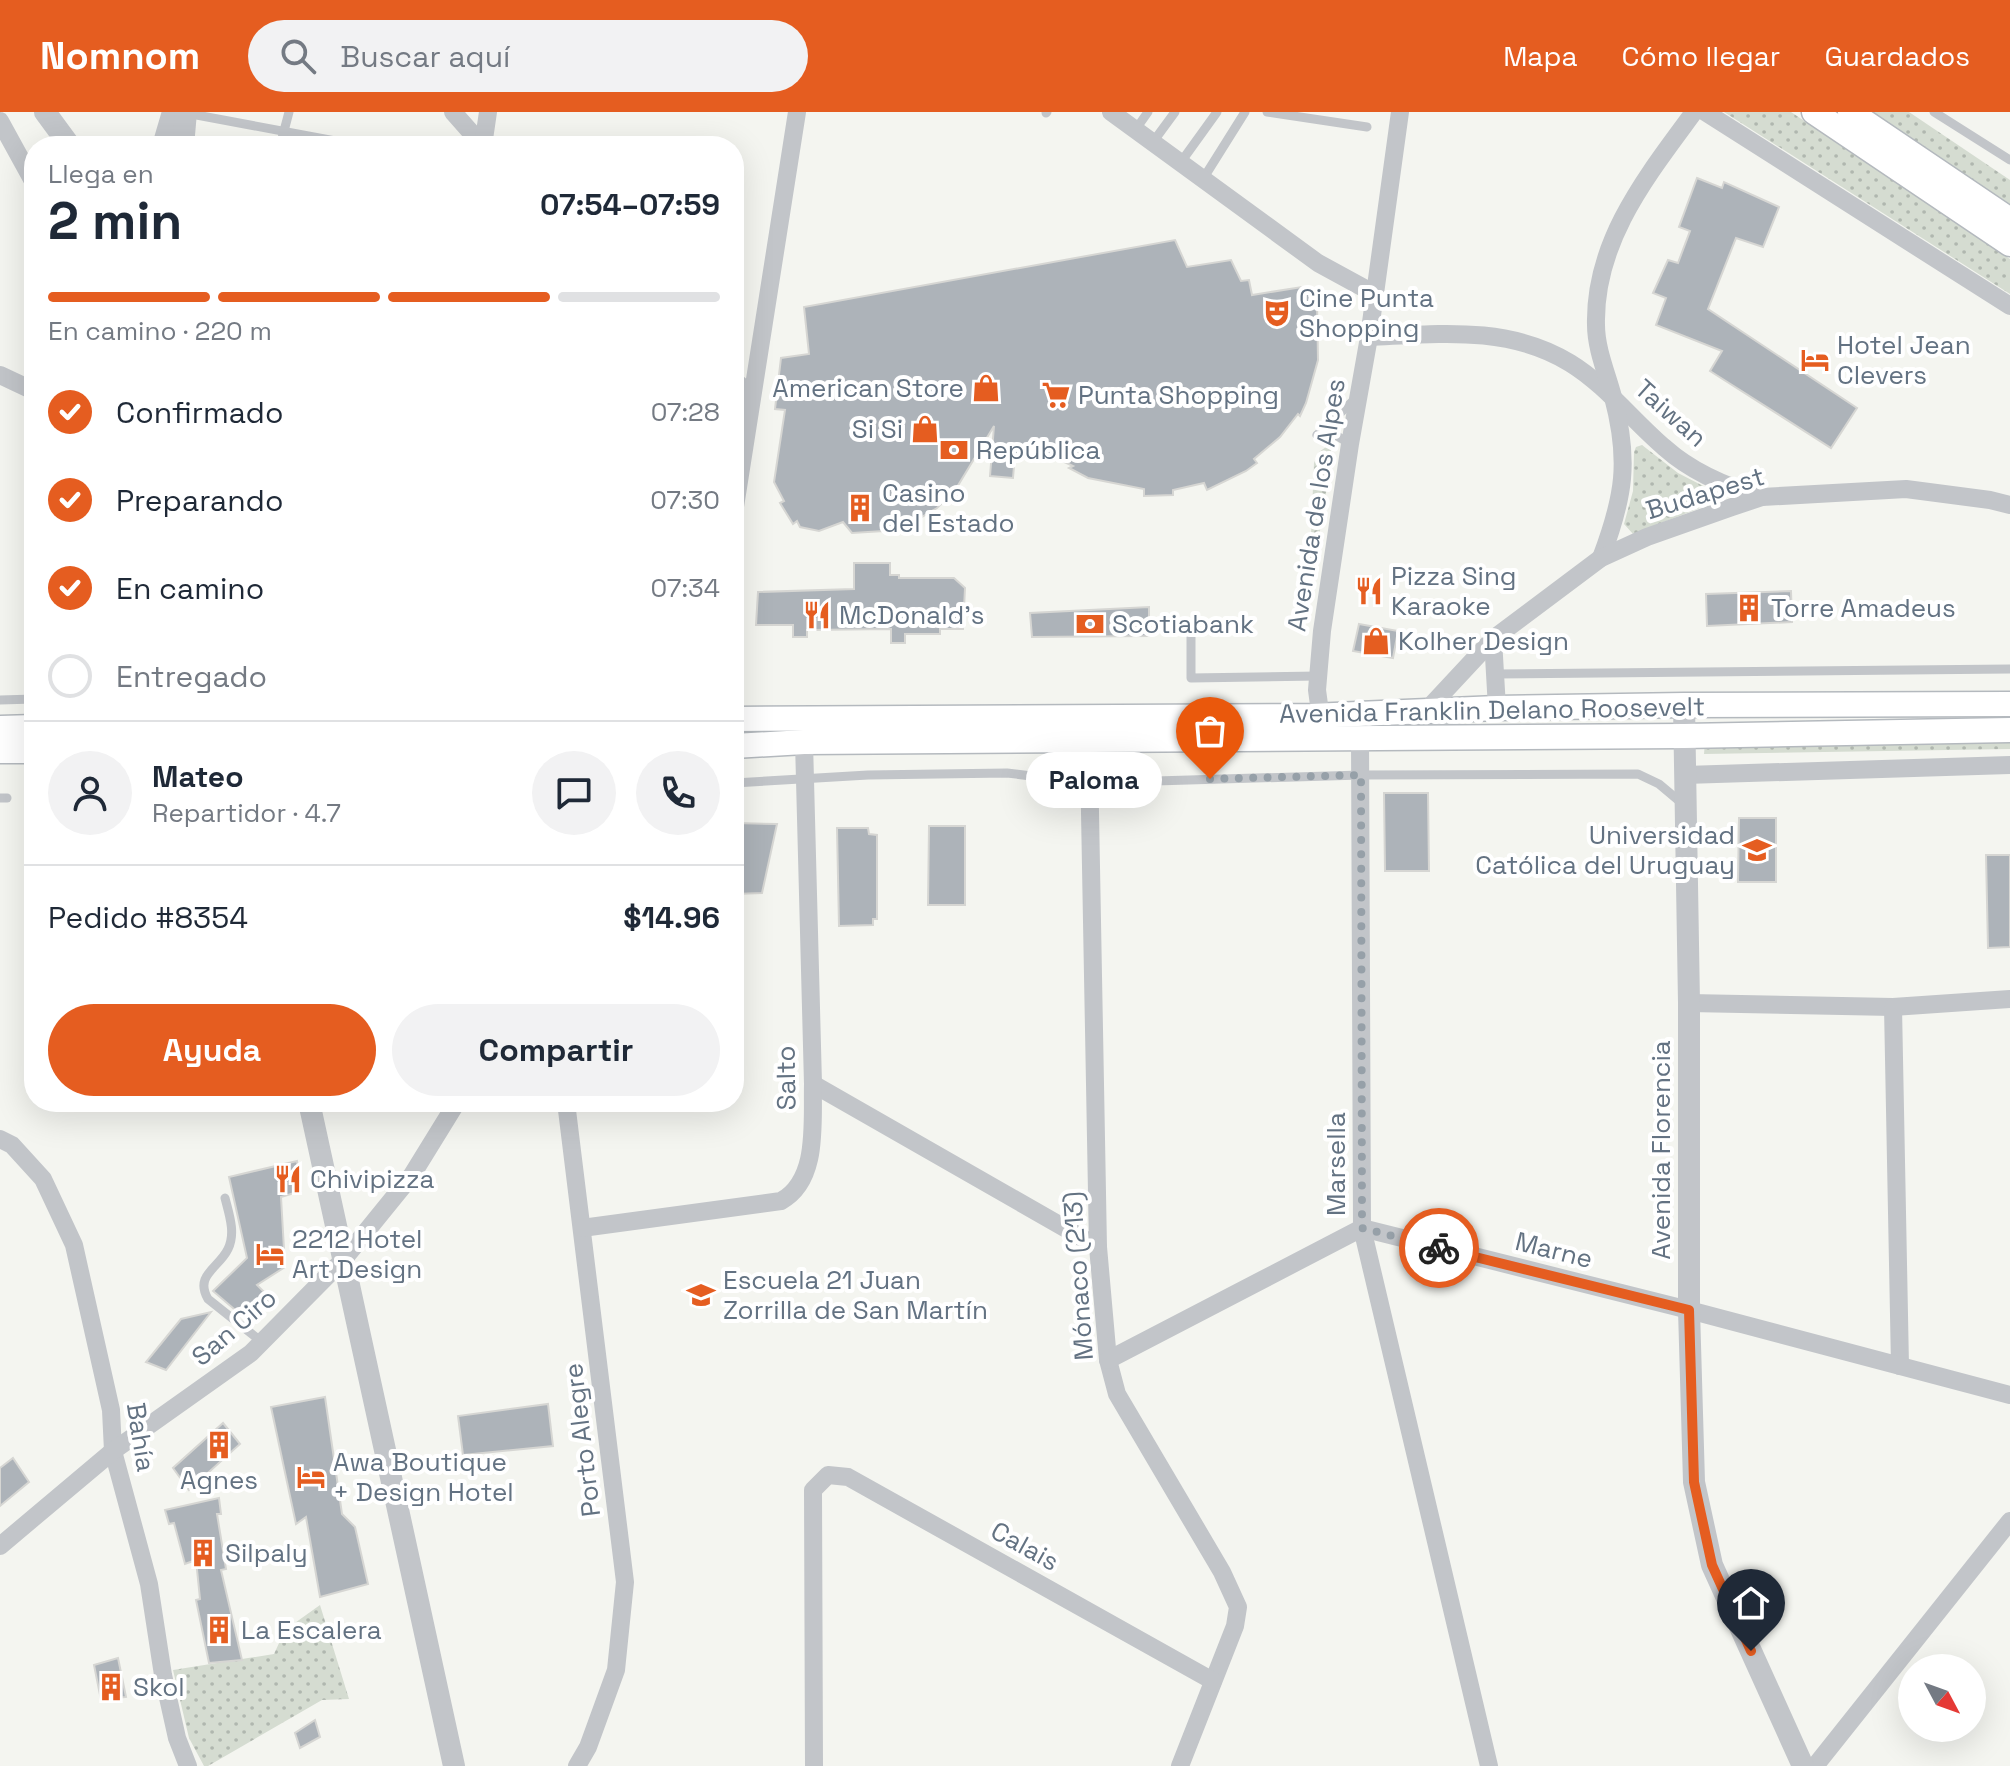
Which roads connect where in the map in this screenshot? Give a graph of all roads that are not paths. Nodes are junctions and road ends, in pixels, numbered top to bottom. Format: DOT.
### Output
graph roads {
  1 [pos="31,112"];
  2 [pos="45,112"];
  3 [pos="173,112"];
  4 [pos="186,112"];
  5 [pos="289,112"];
  6 [pos="453,112"];
  7 [pos="488,112"];
  8 [pos="797,112"];
  9 [pos="1111,112"];
  10 [pos="1148,112"];
  11 [pos="1175,112"];
  12 [pos="1217,112"];
  13 [pos="1245,112"];
  14 [pos="1267,112"];
  15 [pos="1400,112"];
  16 [pos="1694,112"];
  17 [pos="1705,112"];
  18 [pos="1814,112"];
  19 [pos="1850,112"];
  20 [pos="1934,112"];
  21 [pos="0,121"];
  22 [pos="1367,127"];
  23 [pos="1136,129"];
  24 [pos="284,130"];
  25 [pos="43,136"];
  26 [pos="63,136"];
  27 [pos="166,136"];
  28 [pos="184,136"];
  29 [pos="282,136"];
  30 [pos="313,136"];
  31 [pos="474,136"];
  32 [pos="484,136"];
  33 [pos="1153,142"];
  34 [pos="2010,160"];
  35 [pos="1181,162"];
  36 [pos="24,165"];
  37 [pos="1203,179"];
  38 [pos="2010,220"];
  39 [pos="2010,244"];
  40 [pos="1373,293"];
  41 [pos="2010,306"];
  42 [pos="1369,337"];
  43 [pos="0,375"];
  44 [pos="24,386"];
  45 [pos="744,389"];
  46 [pos="1358,394"];
  47 [pos="752,396"];
  48 [pos="1614,400"];
  49 [pos="1350,444"];
  50 [pos="744,448"];
  51 [pos="1762,497"];
  52 [pos="2010,505"];
  53 [pos="1601,558"];
  54 [pos="1191,637"];
  55 [pos="1493,639"];
  56 [pos="2010,669"];
  57 [pos="1496,674"];
  58 [pos="1319,676"];
  59 [pos="24,699"];
  60 [pos="0,700"];
  61 [pos="2010,704"];
  62 [pos="1684,705"];
  63 [pos="1497,708"];
  64 [pos="1425,712"];
  65 [pos="744,719"];
  66 [pos="1322,726"];
  67 [pos="24,727"];
  68 [pos="0,728"];
  69 [pos="2010,730"];
  70 [pos="1684,736"];
  71 [pos="1360,738"];
  72 [pos="1086,740"];
  73 [pos="804,742"];
  74 [pos="744,745"];
  75 [pos="0,751"];
  76 [pos="24,751"];
  77 [pos="2010,765"];
  78 [pos="1361,775"];
  79 [pos="1685,775"];
  80 [pos="805,780"];
  81 [pos="744,783"];
  82 [pos="1089,783"];
  83 [pos="1686,807"];
  84 [pos="2010,999"];
  85 [pos="1689,1003"];
  86 [pos="1893,1007"];
  87 [pos="813,1084"];
  88 [pos="311,1112"];
  89 [pos="451,1112"];
  90 [pos="567,1112"];
  91 [pos="0,1139"];
  92 [pos="225,1198"];
  93 [pos="582,1228"];
  94 [pos="1362,1228"];
  95 [pos="1098,1247"];
  96 [pos="343,1260"];
  97 [pos="1689,1310"];
  98 [pos="262,1342"];
  99 [pos="1108,1360"];
  100 [pos="1900,1366"];
  101 [pos="2010,1395"];
  102 [pos="113,1451"];
  103 [pos="2008,1530"];
  104 [pos="0,1546"];
  105 [pos="1213,1681"];
  106 [pos="188,1766"];
  107 [pos="454,1766"];
  108 [pos="577,1766"];
  109 [pos="814,1766"];
  110 [pos="1180,1766"];
  111 [pos="1489,1766"];
  112 [pos="1803,1766"];
  113 [pos="1815,1766"];
  1 -- 25 [label="street"];
  2 -- 26 [label="street"];
  3 -- 27 [label="street"];
  4 -- 24 [label="lane"];
  4 -- 28 [label="street"];
  5 -- 24 [label="lane"];
  6 -- 31 [label="street"];
  7 -- 32 [label="street"];
  8 -- 47 [label="street"];
  9 -- 23 [label="street"];
  10 -- 23 [label="lane"];
  11 -- 33 [label="lane"];
  12 -- 35 [label="lane"];
  13 -- 37 [label="lane"];
  14 -- 22 [label="lane"];
  15 -- 40 [label="street, Avenida de los Alpes"];
  16 -- 48 [label="street, Taiwan"];
  17 -- 41 [label="street"];
  18 -- 39 [label="main road"];
  19 -- 38 [label="main road"];
  20 -- 34 [label="lane"];
  21 -- 36 [label="street"];
  23 -- 33 [label="street"];
  24 -- 29 [label="lane"];
  24 -- 30 [label="lane"];
  33 -- 35 [label="street"];
  35 -- 37 [label="street"];
  37 -- 40 [label="street"];
  40 -- 42 [label="street, Avenida de los Alpes"];
  42 -- 46 [label="street, Avenida de los Alpes"];
  42 -- 48 [label="street"];
  43 -- 44 [label="street"];
  45 -- 47 [label="street"];
  46 -- 49 [label="street, Avenida de los Alpes"];
  46 -- 49 [label="lane"];
  47 -- 50 [label="street"];
  48 -- 51 [label="street, Taiwan"];
  48 -- 53 [label="street"];
  49 -- 58 [label="street, Avenida de los Alpes"];
  51 -- 52 [label="street, Budapest"];
  51 -- 53 [label="street, Budapest"];
  53 -- 55 [label="street, Budapest"];
  54 -- 58 [label="lane"];
  55 -- 57 [label="street"];
  55 -- 64 [label="street, Budapest"];
  56 -- 57 [label="lane"];
  57 -- 63 [label="street"];
  58 -- 66 [label="street, Avenida de los Alpes"];
  59 -- 60 [label="lane"];
  61 -- 62 [label="main road, Avenida Franklin Delano Roosevelt"];
  62 -- 63 [label="main road, Avenida Franklin Delano Roosevelt"];
  62 -- 70 [label="street, Avenida Florencia"];
  63 -- 64 [label="main road, Avenida Franklin Delano Roosevelt"];
  64 -- 66 [label="main road, Avenida Franklin Delano Roosevelt"];
  65 -- 66 [label="main road, Avenida Franklin Delano Roosevelt"];
  66 -- 71 [label="main road, Avenida Franklin Delano Roosevelt"];
  66 -- 72 [label="main road, Avenida Franklin Delano Roosevelt"];
  67 -- 68 [label="main road"];
  69 -- 70 [label="main road, Avenida Franklin Delano Roosevelt"];
  70 -- 71 [label="main road, Avenida Franklin Delano Roosevelt"];
  70 -- 79 [label="street, Avenida Florencia"];
  71 -- 78 [label="street, Marsella"];
  72 -- 73 [label="main road, Avenida Franklin Delano Roosevelt"];
  72 -- 82 [label="street, Mónaco (213)"];
  73 -- 74 [label="main road, Avenida Franklin Delano Roosevelt"];
  73 -- 80 [label="street, Salto"];
  75 -- 76 [label="main road"];
  77 -- 79 [label="street"];
  78 -- 82 [label="lane"];
  78 -- 83 [label="lane"];
  78 -- 94 [label="street, Marsella"];
  79 -- 83 [label="street, Avenida Florencia"];
  80 -- 81 [label="lane"];
  80 -- 82 [label="lane"];
  80 -- 87 [label="street, Salto"];
  82 -- 95 [label="street, Mónaco (213)"];
  83 -- 85 [label="street, Avenida Florencia"];
  84 -- 86 [label="street"];
  85 -- 86 [label="street"];
  85 -- 97 [label="street, Avenida Florencia"];
  86 -- 100 [label="street"];
  87 -- 93 [label="street, Salto"];
  87 -- 95 [label="street"];
  88 -- 96 [label="street"];
  89 -- 96 [label="street, San Ciro"];
  90 -- 93 [label="street, Porto Alegre"];
  91 -- 102 [label="street, Bahía"];
  92 -- 98 [label="lane"];
  93 -- 108 [label="street, Porto Alegre"];
  94 -- 97 [label="street, Marne"];
  94 -- 99 [label="street"];
  94 -- 111 [label="street, Marsella"];
  95 -- 99 [label="street, Mónaco (213)"];
  96 -- 98 [label="street, San Ciro"];
  96 -- 107 [label="street"];
  97 -- 100 [label="street, Marne"];
  97 -- 112 [label="street, Avenida Florencia"];
  98 -- 102 [label="street, San Ciro"];
  99 -- 105 [label="street, Mónaco (213)"];
  100 -- 101 [label="street, Marne"];
  102 -- 104 [label="street, San Ciro"];
  102 -- 106 [label="street, Bahía"];
  103 -- 113 [label="street"];
  105 -- 109 [label="street, Calais"];
  105 -- 110 [label="street, Mónaco (213)"];
}
